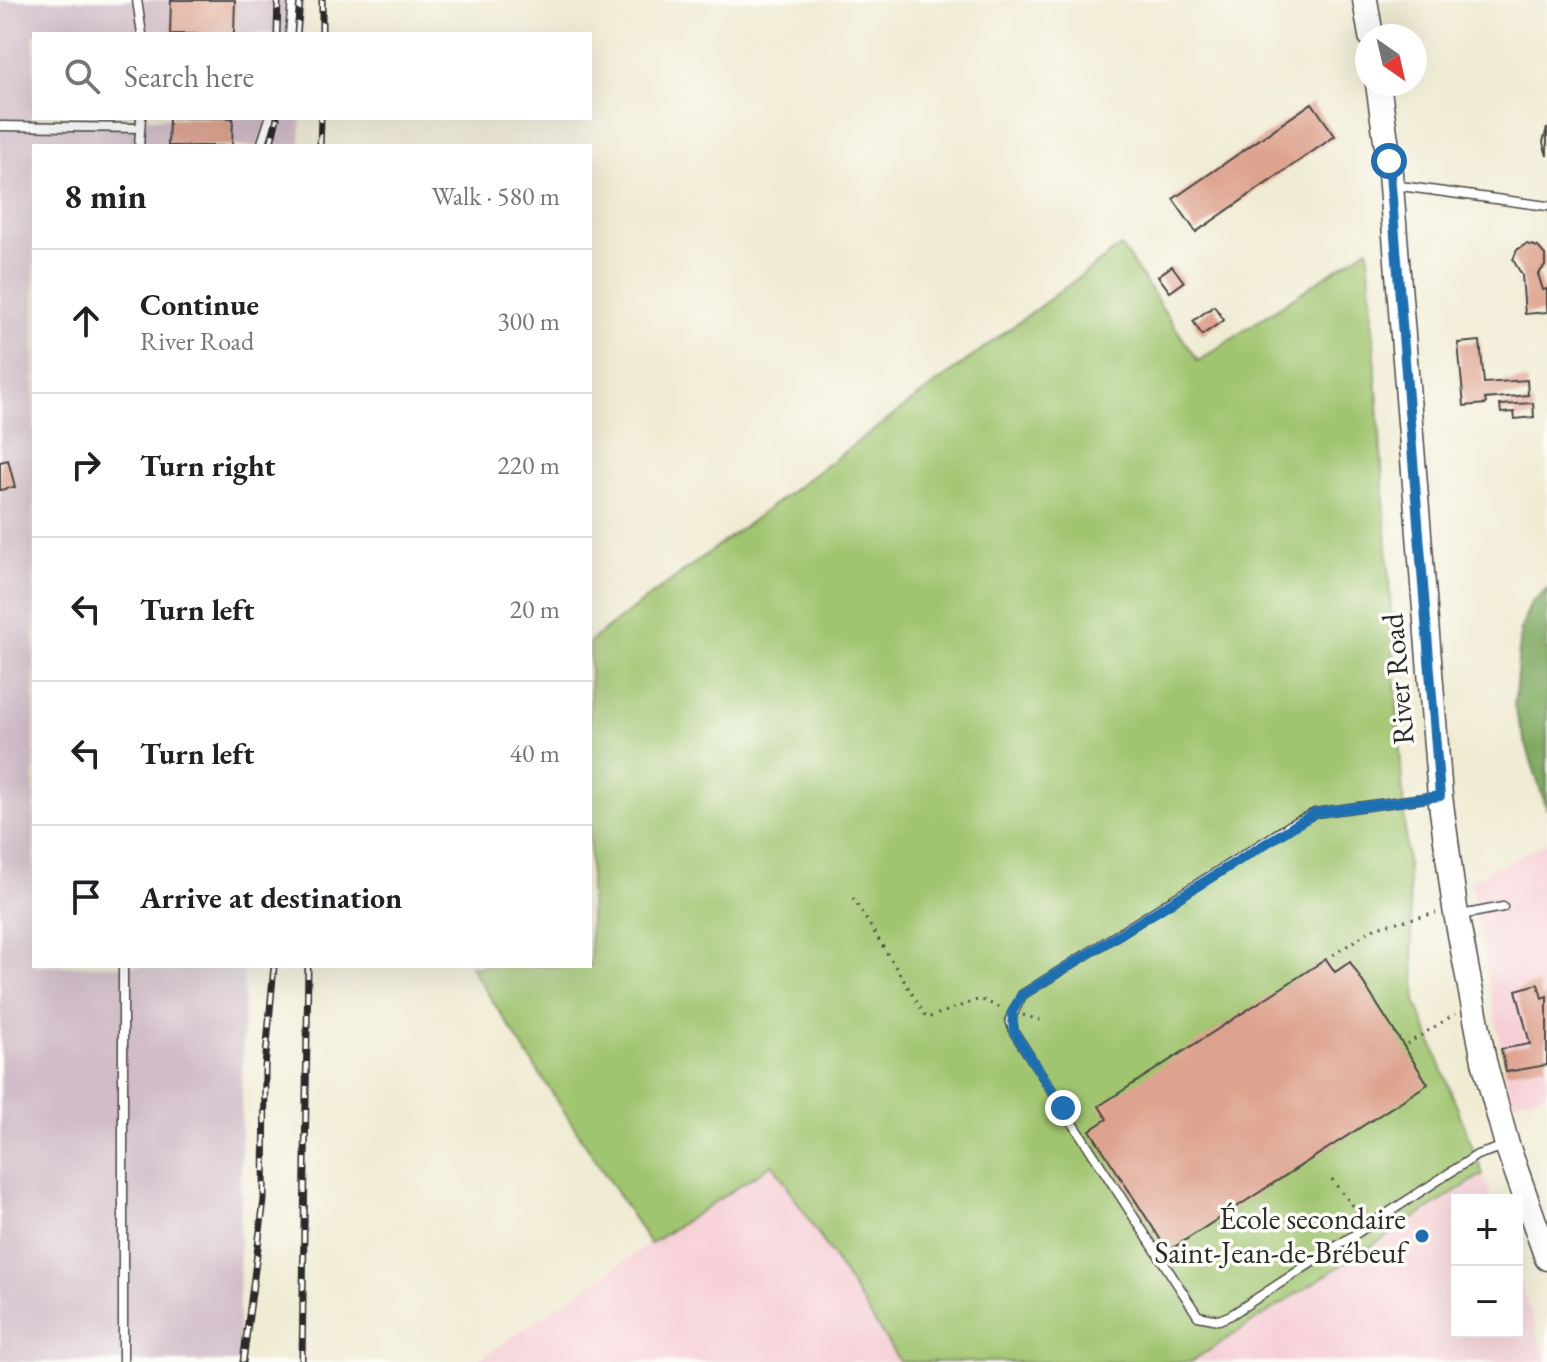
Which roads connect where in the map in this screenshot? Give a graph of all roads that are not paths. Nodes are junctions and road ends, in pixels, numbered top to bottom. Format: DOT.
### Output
graph roads {
  1 [pos="137,0"];
  2 [pos="293,0"];
  3 [pos="1365,0"];
  4 [pos="1369,24"];
  5 [pos="142,32"];
  6 [pos="290,32"];
  7 [pos="1379,96"];
  8 [pos="269,120"];
  9 [pos="140,123"];
  10 [pos="0,126"];
  11 [pos="139,144"];
  12 [pos="262,144"];
  13 [pos="1390,185"];
  14 [pos="1547,206"];
  15 [pos="1440,796"];
  16 [pos="1503,907"];
  17 [pos="1456,912"];
  18 [pos="123,968"];
  19 [pos="1507,1145"];
  20 [pos="1547,1258"];
  21 [pos="123,1362"];
  1 -- 5 [label="lane"];
  2 -- 6 [label="lane"];
  3 -- 4 [label="street"];
  7 -- 13 [label="street, River Road"];
  8 -- 12 [label="lane"];
  9 -- 10 [label="lane"];
  9 -- 11 [label="lane"];
  13 -- 14 [label="lane"];
  13 -- 15 [label="street, River Road"];
  15 -- 17 [label="street, River Road"];
  15 -- 19 [label="lane"];
  16 -- 17 [label="lane"];
  17 -- 19 [label="street, River Road"];
  18 -- 21 [label="lane"];
  19 -- 20 [label="street, River Road"];
}
